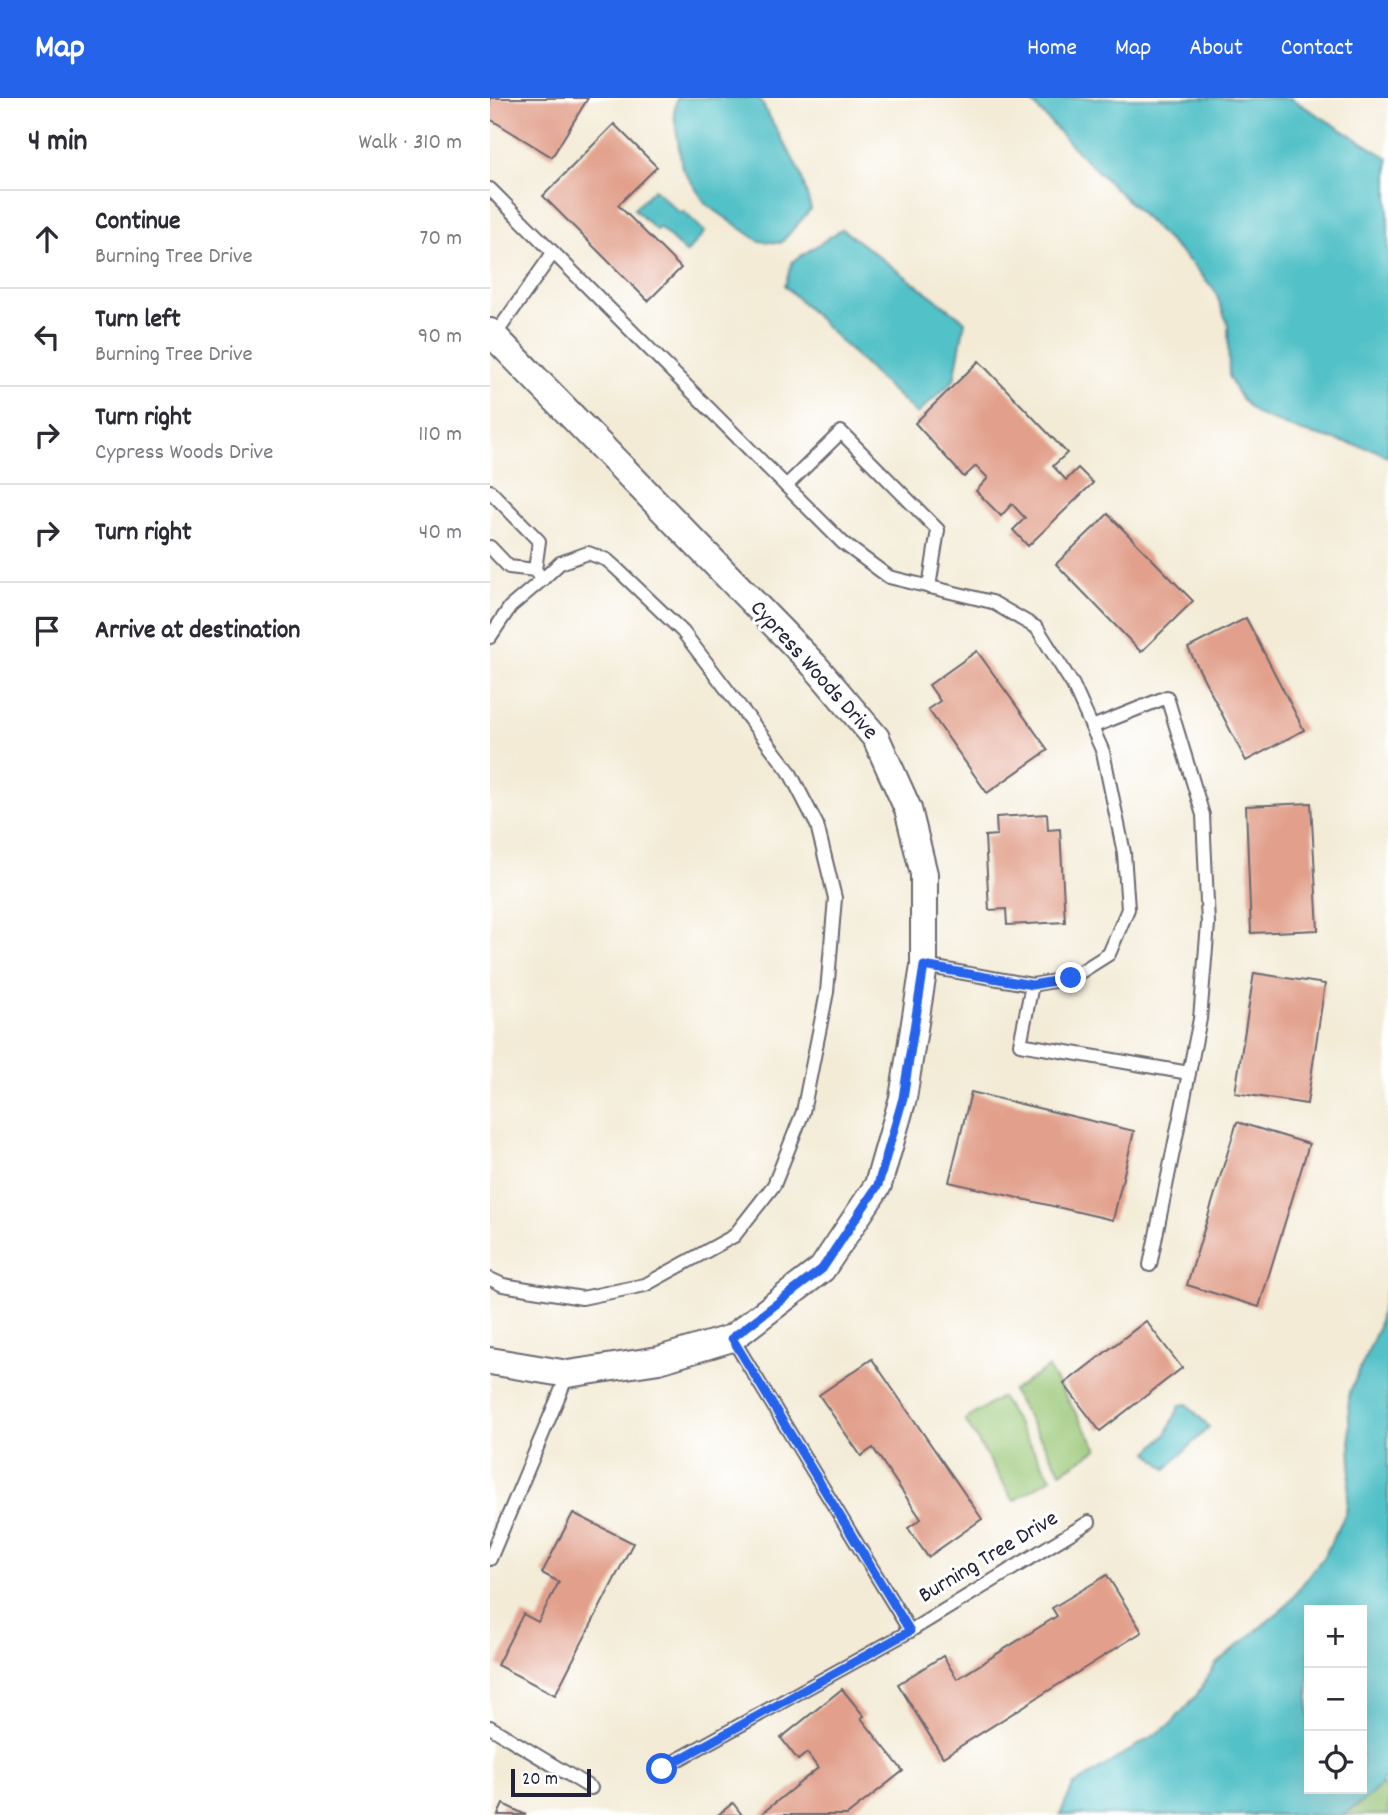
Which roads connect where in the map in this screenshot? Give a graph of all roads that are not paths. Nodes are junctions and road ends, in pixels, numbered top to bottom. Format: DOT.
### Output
graph roads {
  1 [pos="490,189"];
  2 [pos="553,253"];
  3 [pos="492,336"];
  4 [pos="786,486"];
  5 [pos="490,492"];
  6 [pos="490,547"];
  7 [pos="539,574"];
  8 [pos="929,587"];
  9 [pos="490,637"];
  10 [pos="1092,727"];
  11 [pos="924,966"];
  12 [pos="1032,985"];
  13 [pos="1189,1073"];
  14 [pos="1150,1265"];
  15 [pos="490,1279"];
  16 [pos="732,1338"];
  17 [pos="490,1361"];
  18 [pos="568,1374"];
  19 [pos="1089,1522"];
  20 [pos="490,1559"];
  21 [pos="910,1631"];
  22 [pos="490,1727"];
  23 [pos="662,1769"];
  24 [pos="591,1788"];
  1 -- 2 [label="lane"];
  2 -- 3 [label="lane"];
  2 -- 4 [label="lane"];
  3 -- 11 [label="street, Cypress Woods Drive"];
  4 -- 8 [label="lane"];
  4 -- 8 [label="lane"];
  5 -- 7 [label="lane"];
  6 -- 7 [label="lane"];
  7 -- 9 [label="lane"];
  7 -- 15 [label="lane"];
  8 -- 10 [label="lane"];
  10 -- 12 [label="lane"];
  10 -- 13 [label="lane"];
  11 -- 12 [label="lane"];
  11 -- 16 [label="street, Cypress Woods Drive"];
  12 -- 13 [label="lane"];
  13 -- 14 [label="lane"];
  16 -- 18 [label="street, Cypress Woods Drive"];
  16 -- 21 [label="lane, Burning Tree Drive"];
  17 -- 18 [label="street, Cypress Woods Drive"];
  18 -- 20 [label="lane"];
  19 -- 21 [label="lane, Burning Tree Drive"];
  21 -- 23 [label="lane, Burning Tree Drive"];
  22 -- 24 [label="lane"];
}
